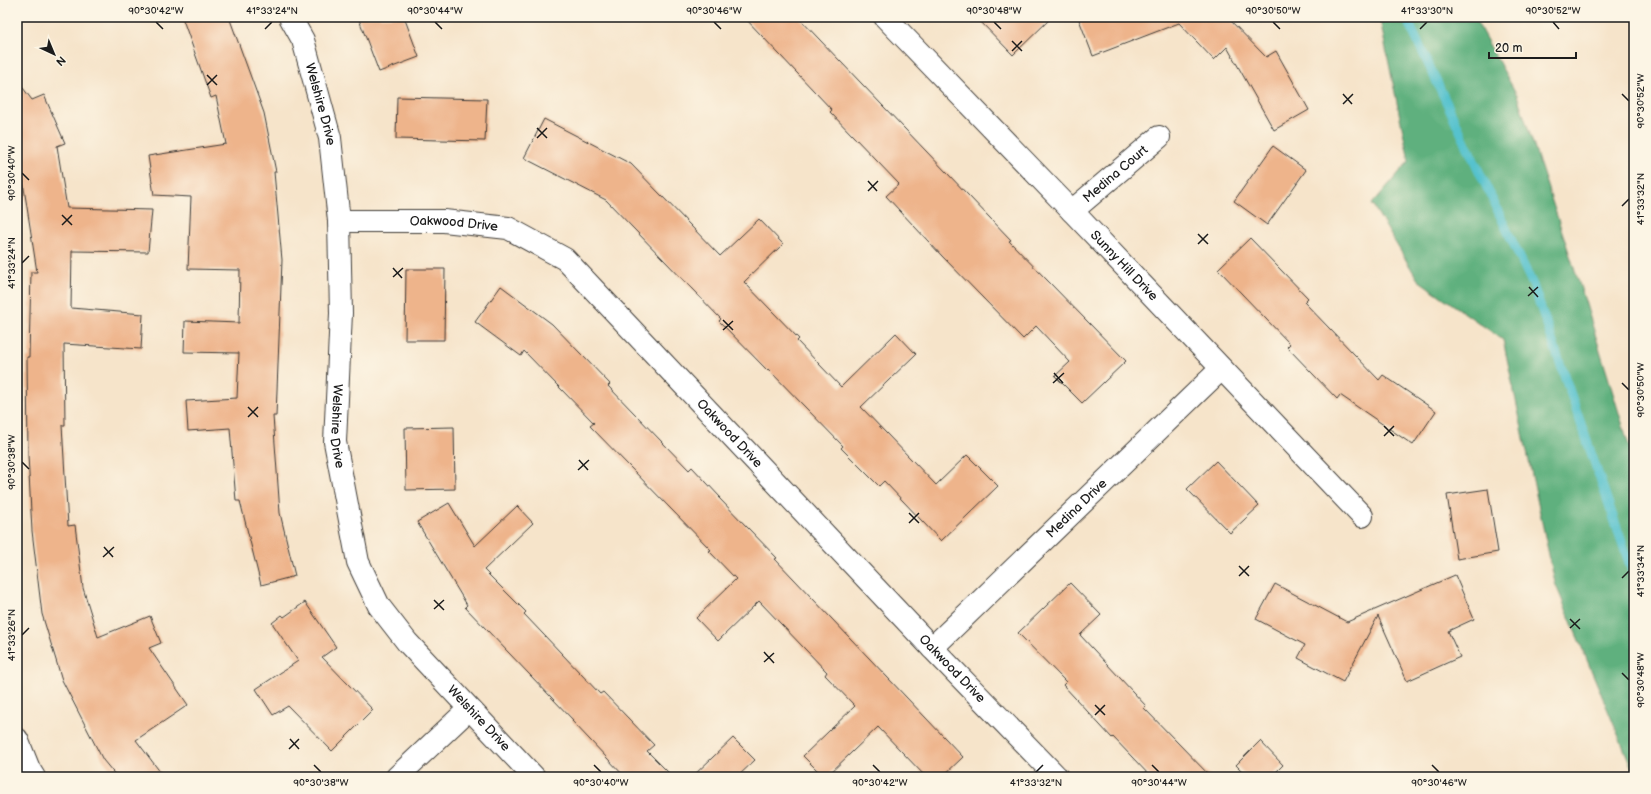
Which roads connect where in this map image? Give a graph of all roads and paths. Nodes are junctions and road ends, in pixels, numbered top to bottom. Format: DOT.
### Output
graph roads {
  1 [pos="290,17"];
  2 [pos="885,17"];
  3 [pos="1159,137"];
  4 [pos="1072,211"];
  5 [pos="339,221"];
  6 [pos="1221,369"];
  7 [pos="1362,516"];
  8 [pos="932,648"];
  9 [pos="469,709"];
  10 [pos="17,739"];
  11 [pos="34,777"];
  12 [pos="397,777"];
  13 [pos="534,777"];
  14 [pos="1057,777"];
  1 -- 5 [label="street, Welshire Drive"];
  2 -- 4 [label="street, Sunny Hill Drive"];
  3 -- 4 [label="street, Medina Court"];
  4 -- 6 [label="street, Sunny Hill Drive"];
  5 -- 8 [label="street, Oakwood Drive"];
  5 -- 9 [label="street, Welshire Drive"];
  6 -- 7 [label="street, Sunny Hill Drive"];
  6 -- 8 [label="street, Medina Drive"];
  8 -- 14 [label="street, Oakwood Drive"];
  9 -- 12 [label="street"];
  9 -- 13 [label="street, Welshire Drive"];
  10 -- 11 [label="street"];
}
